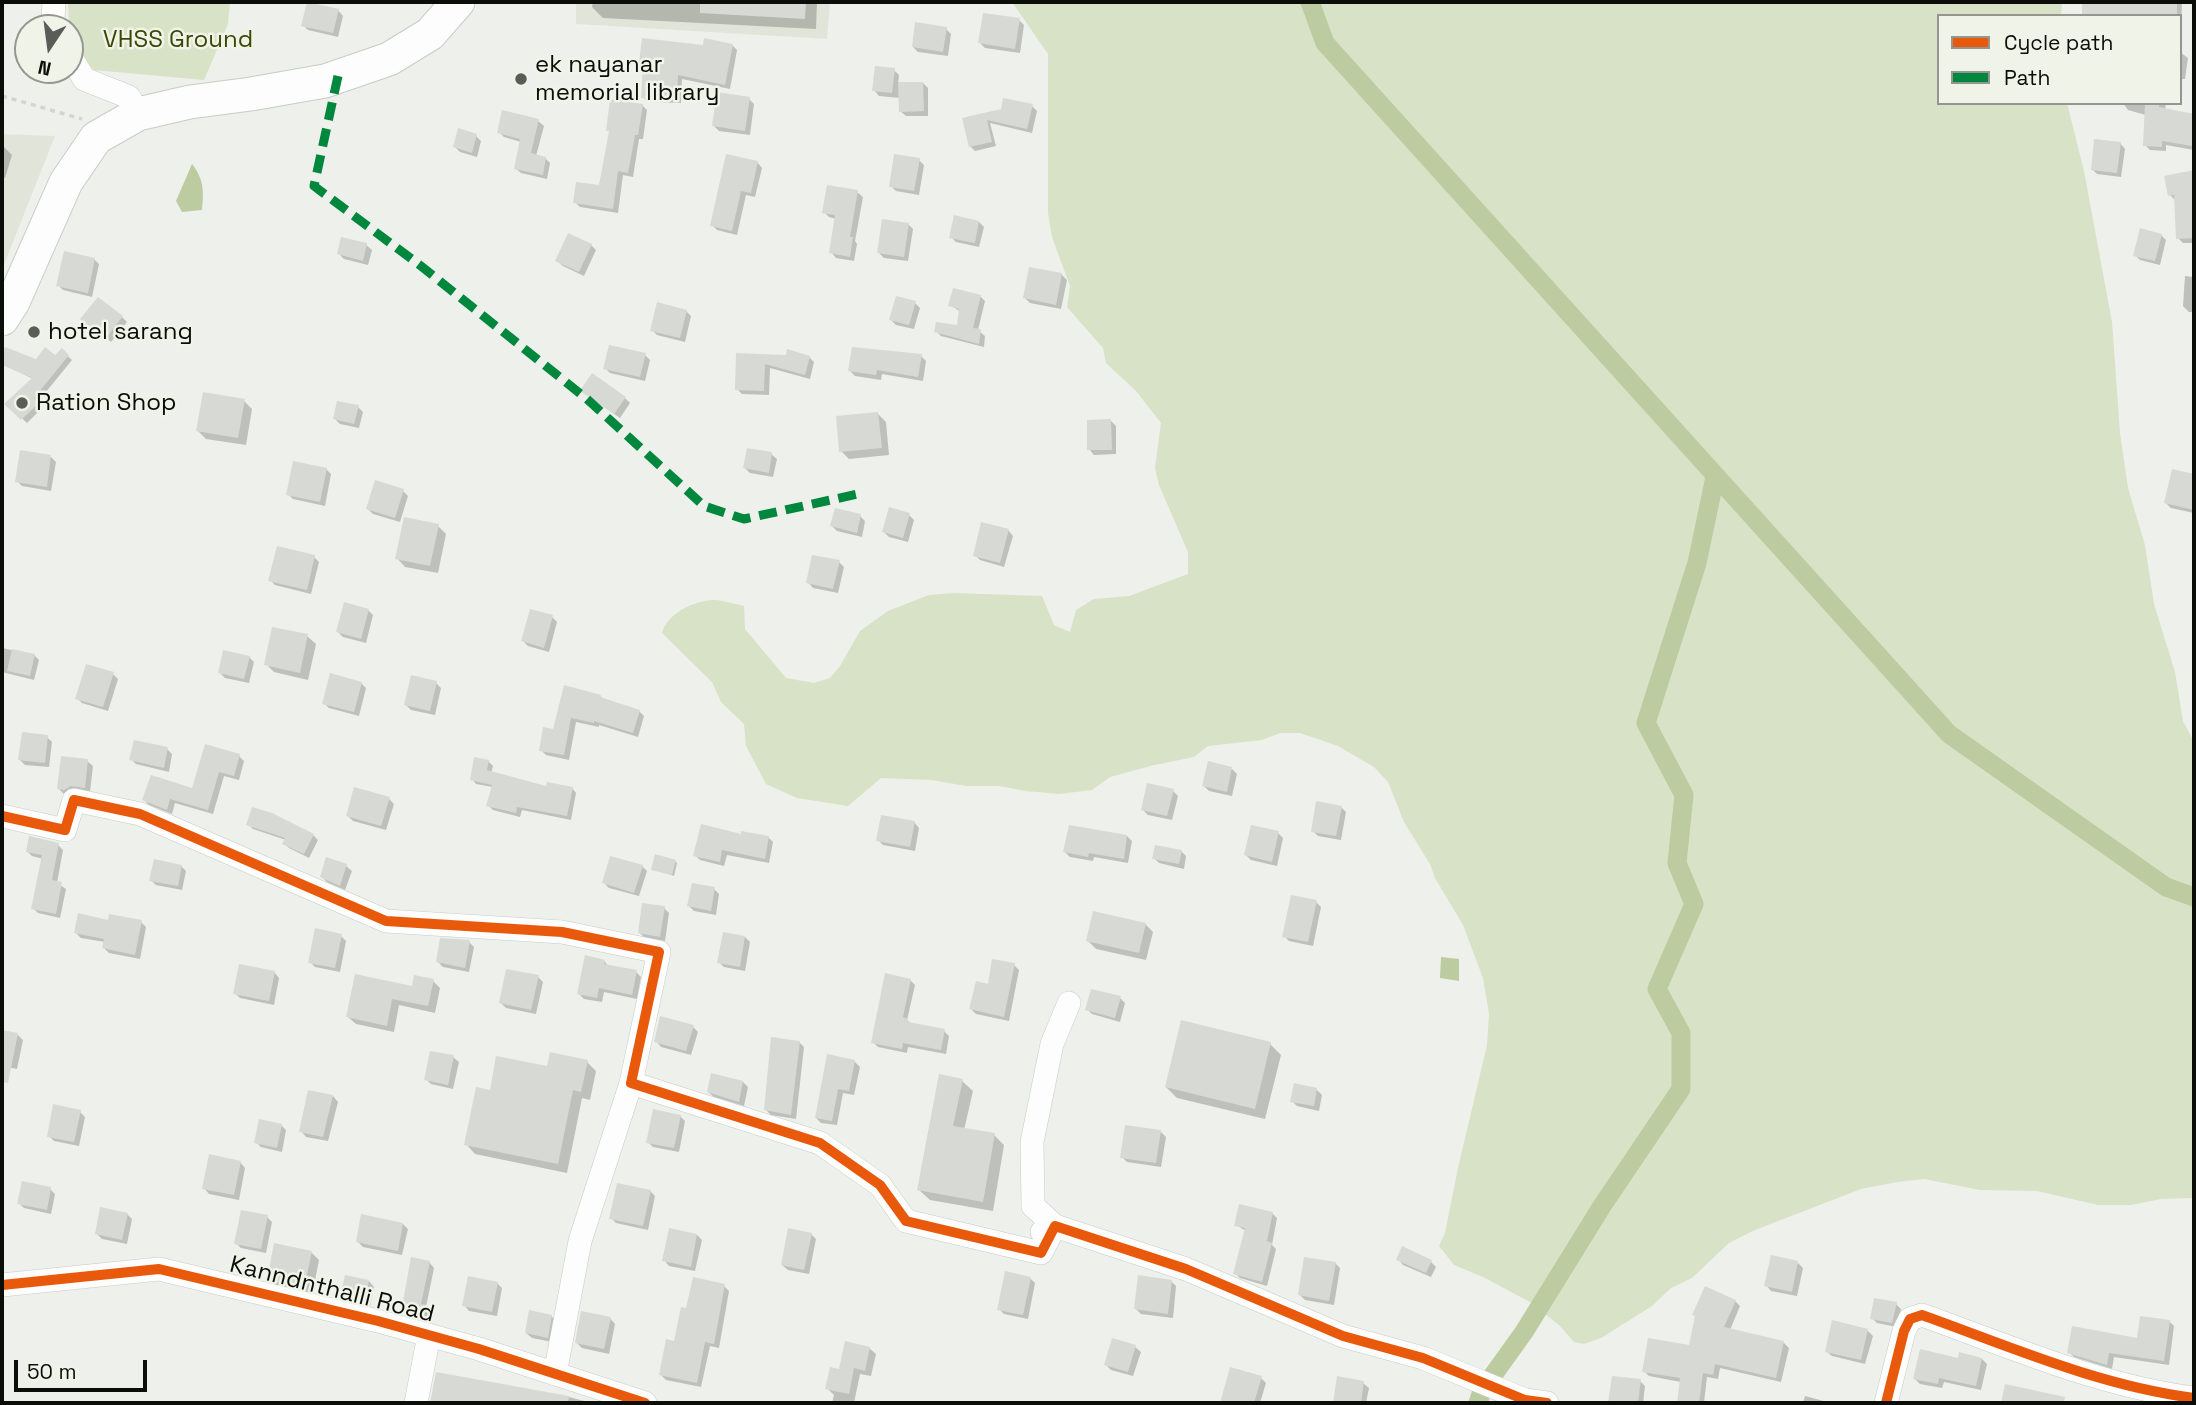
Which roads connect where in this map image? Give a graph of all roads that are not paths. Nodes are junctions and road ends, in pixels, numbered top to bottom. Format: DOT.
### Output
graph roads {
  1 [pos="458,2"];
  2 [pos="84,79"];
  3 [pos="126,121"];
  4 [pos="2,319"];
  5 [pos="2,816"];
  6 [pos="1069,1003"];
  7 [pos="631,1083"];
  8 [pos="1055,1227"];
  9 [pos="2,1285"];
  10 [pos="429,1335"];
  11 [pos="555,1374"];
  12 [pos="2194,1398"];
  13 [pos="416,1403"];
  14 [pos="645,1403"];
  15 [pos="1547,1403"];
  16 [pos="1886,1403"];
  1 -- 3 [label="highway"];
  2 -- 3 [label="street"];
  3 -- 4 [label="highway"];
  5 -- 7 [label="street"];
  6 -- 8 [label="street"];
  7 -- 8 [label="street"];
  7 -- 11 [label="street"];
  8 -- 15 [label="street"];
  9 -- 10 [label="street, Kanndnthalli Road"];
  10 -- 11 [label="street, Kanndnthalli Road"];
  10 -- 13 [label="street"];
  11 -- 14 [label="street, Kanndnthalli Road"];
  12 -- 16 [label="street"];
}
